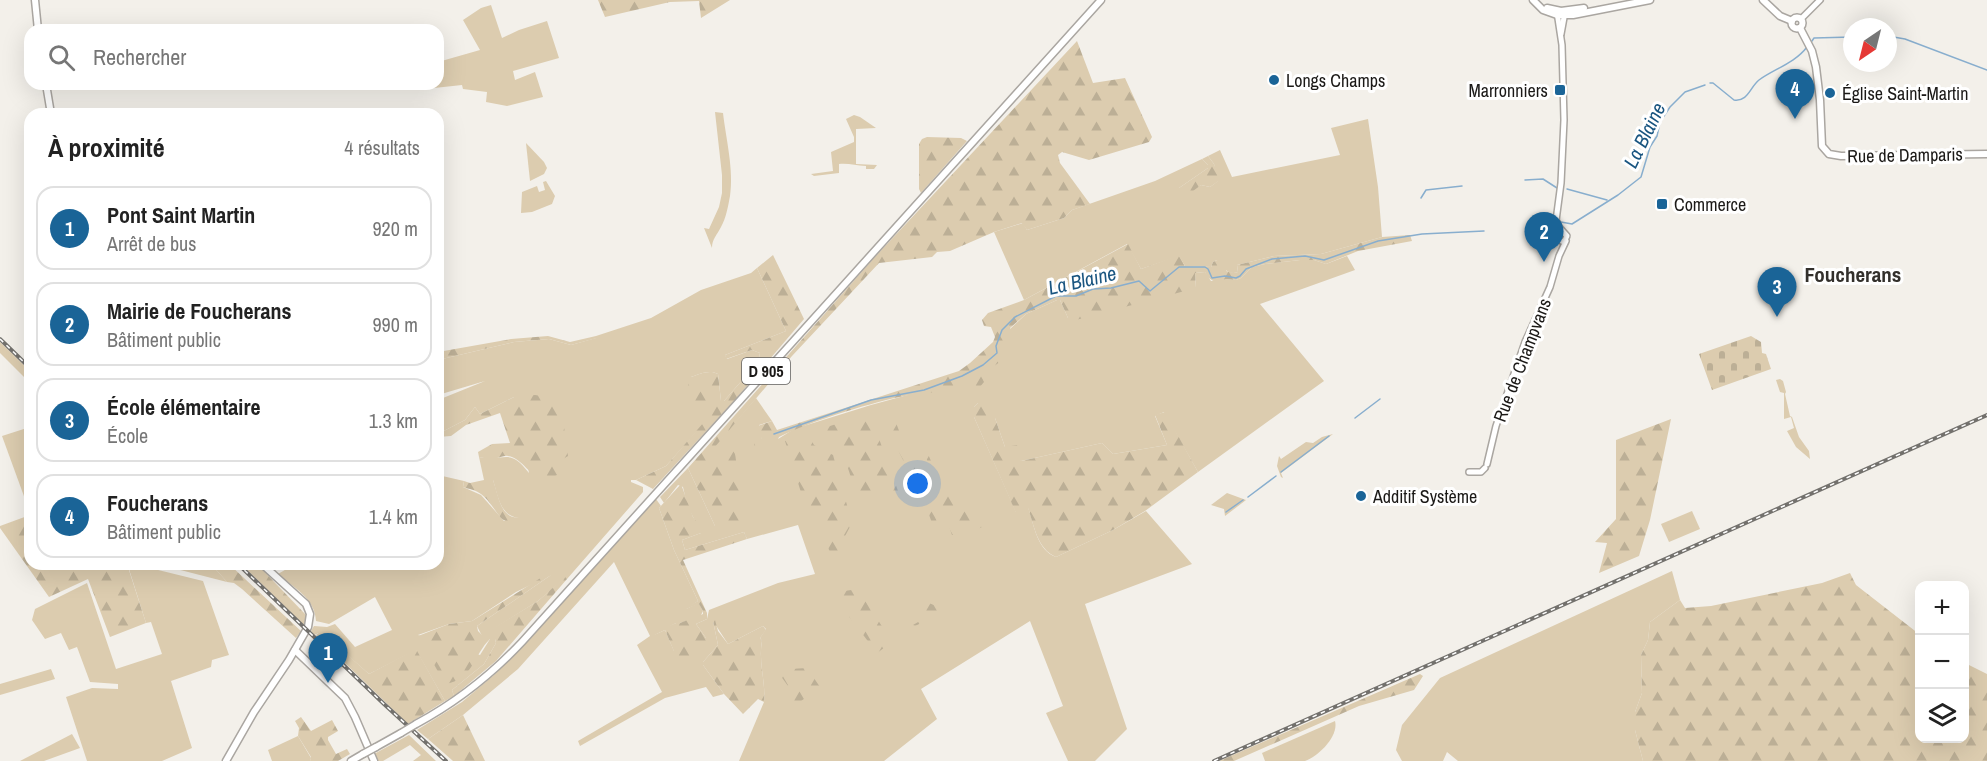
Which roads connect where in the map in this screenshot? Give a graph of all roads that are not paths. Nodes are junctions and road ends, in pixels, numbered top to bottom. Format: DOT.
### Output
graph roads {
  1 [pos="34,0"];
  2 [pos="1101,0"];
  3 [pos="1536,0"];
  4 [pos="1650,0"];
  5 [pos="1763,0"];
  6 [pos="1820,0"];
  7 [pos="1557,13"];
  8 [pos="1565,13"];
  9 [pos="1801,19"];
  10 [pos="1792,21"];
  11 [pos="38,24"];
  12 [pos="1800,28"];
  13 [pos="1561,34"];
  14 [pos="47,90"];
  15 [pos="50,108"];
  16 [pos="1987,154"];
  17 [pos="1557,222"];
  18 [pos="1564,233"];
  19 [pos="1558,238"];
  20 [pos="1566,240"];
  21 [pos="1559,256"];
  22 [pos="1484,468"];
  23 [pos="269,570"];
  24 [pos="295,650"];
  25 [pos="226,761"];
  26 [pos="351,761"];
  27 [pos="374,761"];
  1 -- 11 [label="main road"];
  2 -- 26 [label="main road, D 905, bridge"];
  3 -- 7 [label="main road"];
  4 -- 8 [label="main road"];
  5 -- 10 [label="main road"];
  6 -- 9 [label="street"];
  7 -- 8 [label="main road"];
  7 -- 13 [label="street"];
  8 -- 13 [label="street"];
  9 -- 10 [label="main road"];
  9 -- 12 [label="main road"];
  10 -- 12 [label="main road"];
  12 -- 16 [label="main road, Rue de Damparis"];
  13 -- 17 [label="street, Rue de Champvans"];
  14 -- 15 [label="main road"];
  17 -- 18 [label="street"];
  17 -- 19 [label="street, Rue de Champvans"];
  18 -- 19 [label="street"];
  18 -- 20 [label="street"];
  19 -- 20 [label="street"];
  19 -- 21 [label="street, Rue de Champvans"];
  20 -- 21 [label="street, Rue de Champvans"];
  21 -- 22 [label="street, Rue de Champvans"];
  23 -- 24 [label="main road"];
  24 -- 25 [label="main road"];
  24 -- 27 [label="main road"];
}
